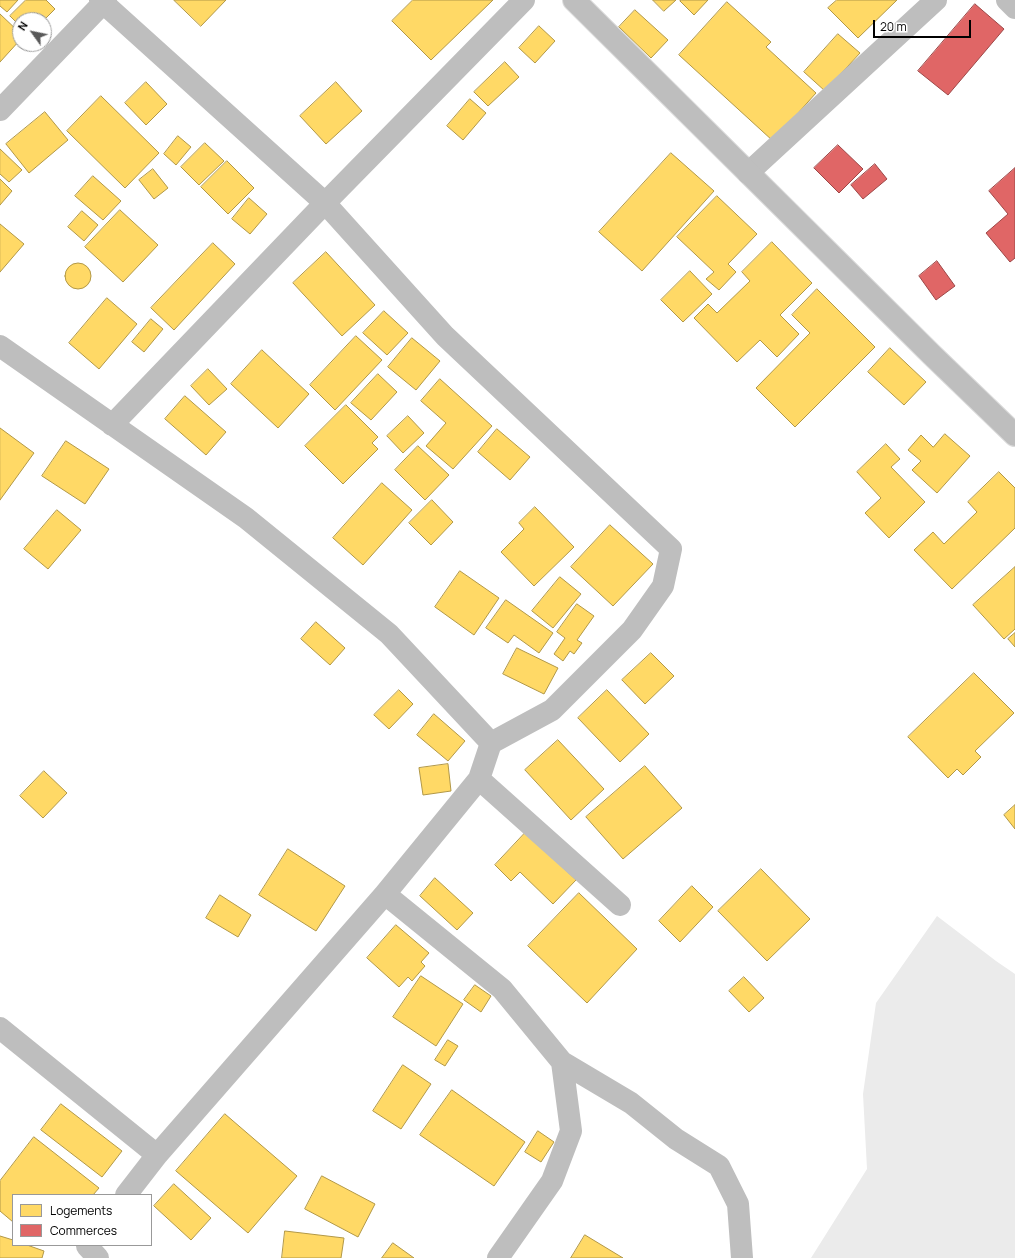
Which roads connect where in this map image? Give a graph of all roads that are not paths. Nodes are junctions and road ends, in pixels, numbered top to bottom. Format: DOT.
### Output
graph roads {
  1 [pos="524,0"];
  2 [pos="574,0"];
  3 [pos="936,0"];
  4 [pos="1007,0"];
  5 [pos="103,1"];
  6 [pos="1015,8"];
  7 [pos="0,110"];
  8 [pos="748,173"];
  9 [pos="325,203"];
  10 [pos="0,346"];
  11 [pos="112,425"];
  12 [pos="1015,435"];
  13 [pos="492,742"];
  14 [pos="479,780"];
  15 [pos="385,894"];
  16 [pos="620,905"];
  17 [pos="0,1028"];
  18 [pos="562,1062"];
  19 [pos="157,1155"];
  20 [pos="127,1194"];
  21 [pos="498,1258"];
  22 [pos="742,1258"];
  1 -- 9 [label="street"];
  2 -- 8 [label="street"];
  3 -- 8 [label="street"];
  4 -- 6 [label="street"];
  5 -- 7 [label="street"];
  5 -- 9 [label="street"];
  8 -- 12 [label="street"];
  9 -- 11 [label="street"];
  9 -- 13 [label="street"];
  10 -- 11 [label="street"];
  11 -- 13 [label="street"];
  13 -- 14 [label="street"];
  14 -- 15 [label="street"];
  14 -- 16 [label="street"];
  15 -- 18 [label="street"];
  15 -- 19 [label="street"];
  17 -- 19 [label="street"];
  18 -- 21 [label="street"];
  18 -- 22 [label="street"];
  19 -- 20 [label="street"];
}
